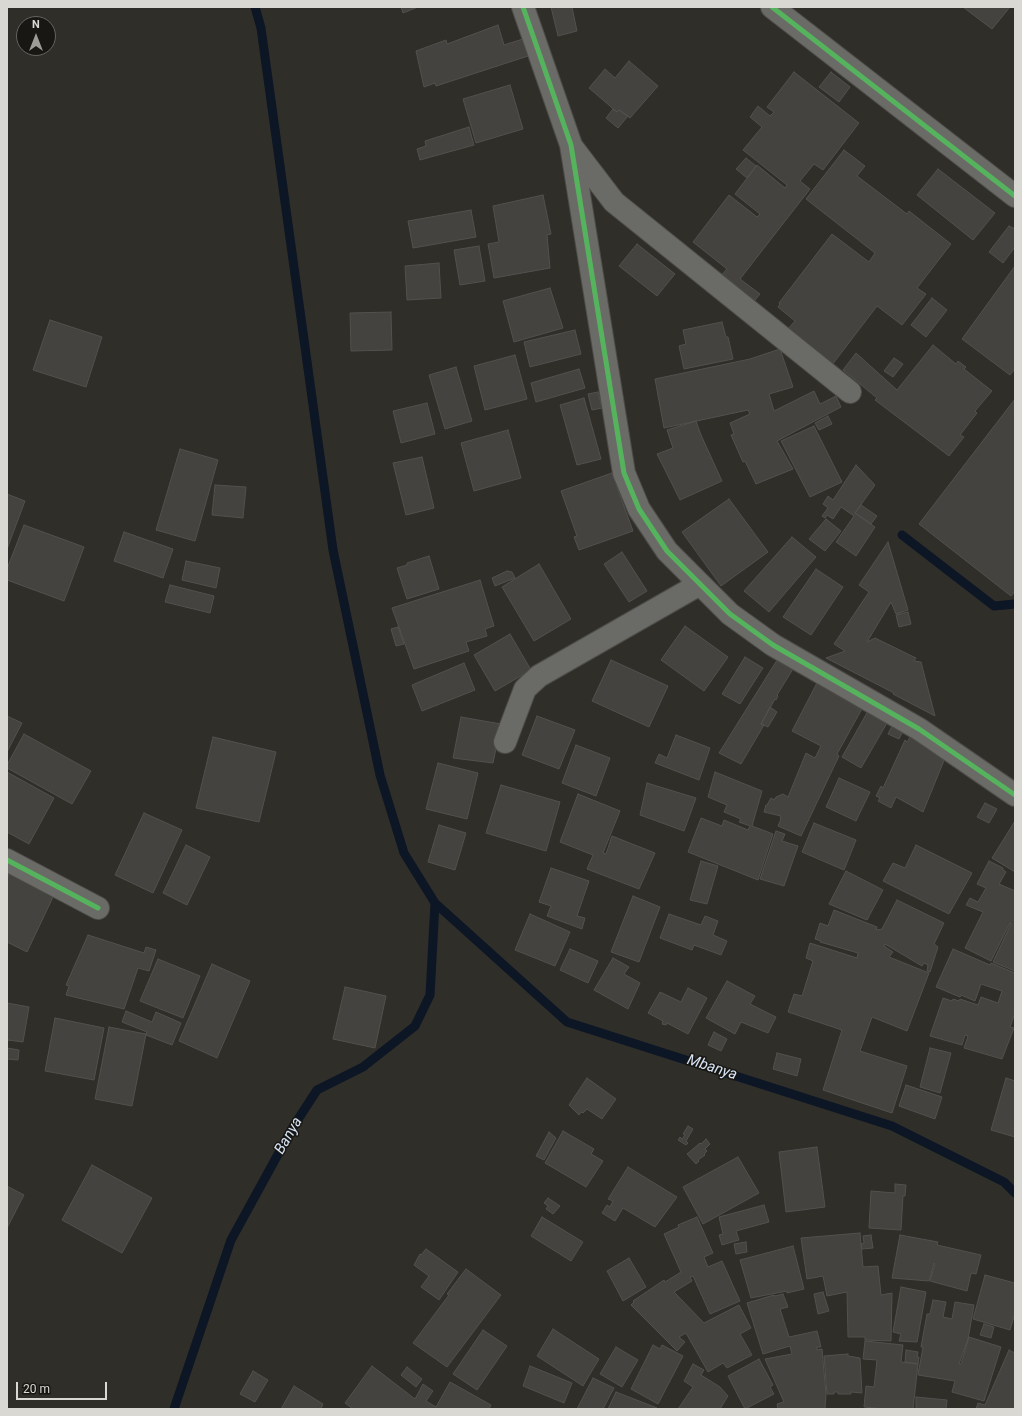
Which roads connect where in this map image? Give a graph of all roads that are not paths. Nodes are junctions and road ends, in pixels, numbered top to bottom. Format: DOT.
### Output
graph roads {
  1 [pos="523,7"];
  2 [pos="772,7"];
  3 [pos="571,145"];
  4 [pos="1015,196"];
  5 [pos="850,392"];
  6 [pos="700,584"];
  7 [pos="505,742"];
  8 [pos="1015,795"];
  9 [pos="7,860"];
  10 [pos="98,908"];
  1 -- 3 [label="street"];
  2 -- 4 [label="street"];
  3 -- 5 [label="street"];
  3 -- 6 [label="street"];
  6 -- 7 [label="street"];
  6 -- 8 [label="street"];
  9 -- 10 [label="street"];
}
